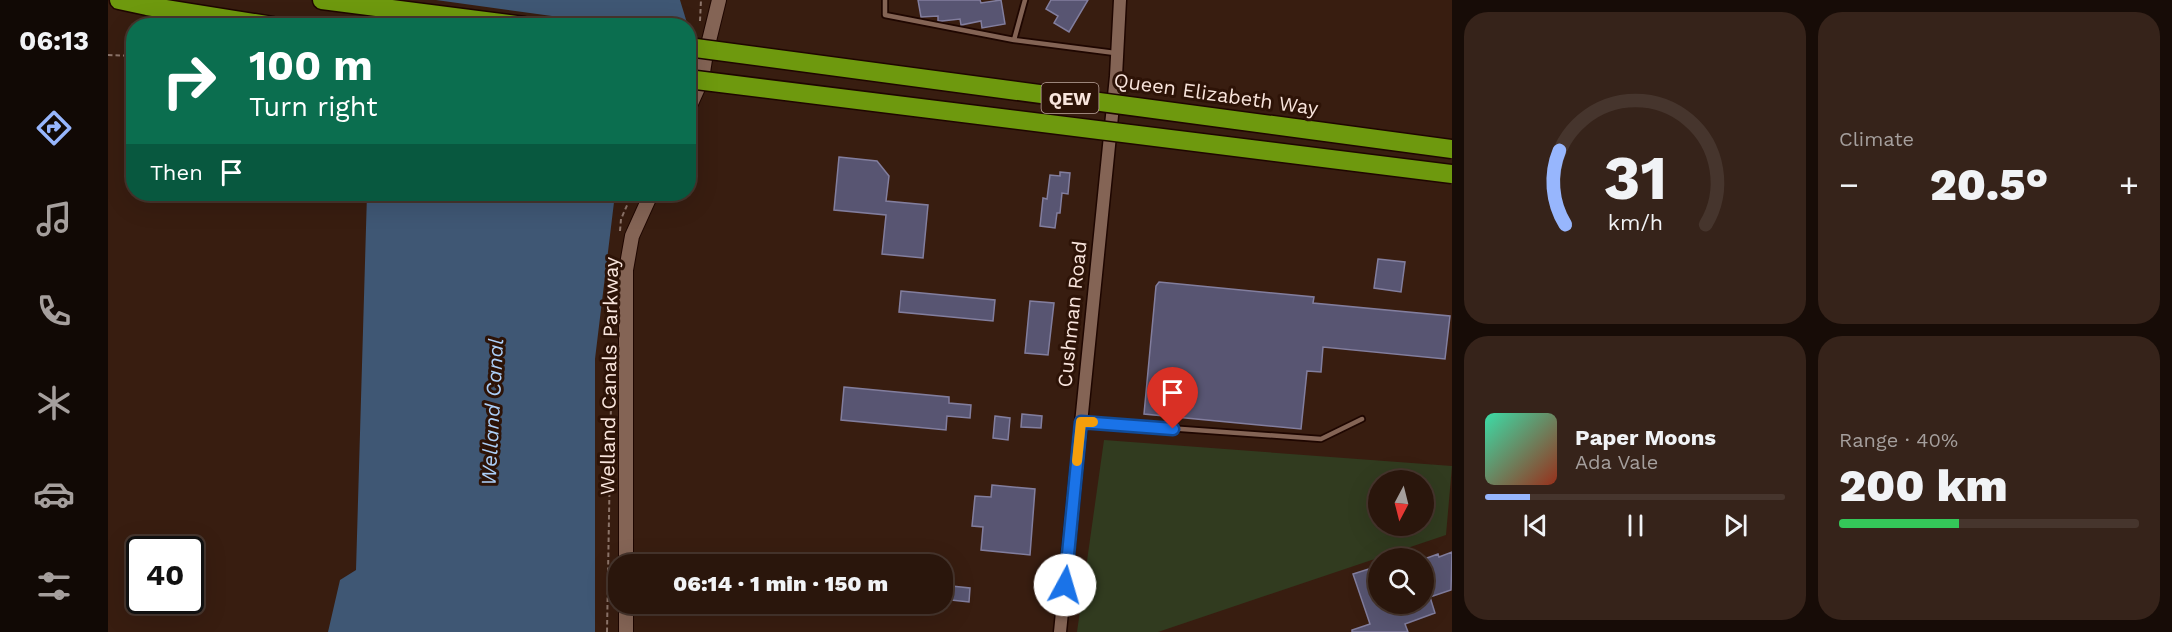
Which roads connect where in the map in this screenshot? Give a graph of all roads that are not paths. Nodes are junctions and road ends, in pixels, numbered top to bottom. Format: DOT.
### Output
graph roads {
  1 [pos="119,0"];
  2 [pos="322,0"];
  3 [pos="719,0"];
  4 [pos="885,0"];
  5 [pos="1025,0"];
  6 [pos="1120,0"];
  7 [pos="226,18"];
  8 [pos="462,18"];
  9 [pos="1014,40"];
  10 [pos="696,48"];
  11 [pos="1118,53"];
  12 [pos="696,80"];
  13 [pos="696,92"];
  14 [pos="1452,149"];
  15 [pos="1452,174"];
  16 [pos="648,201"];
  17 [pos="1362,419"];
  18 [pos="1081,422"];
  19 [pos="626,554"];
  20 [pos="626,614"];
  21 [pos="626,632"];
  22 [pos="1060,632"];
  1 -- 7 [label="highway"];
  2 -- 8 [label="highway"];
  3 -- 13 [label="main road"];
  4 -- 9 [label="lane"];
  5 -- 9 [label="lane"];
  6 -- 11 [label="street, Cushman Road"];
  9 -- 11 [label="lane"];
  10 -- 14 [label="highway, Queen Elizabeth Way / QEW, bridge"];
  11 -- 18 [label="street, Cushman Road"];
  12 -- 15 [label="highway, QEW, bridge"];
  16 -- 19 [label="main road, Welland Canals Parkway"];
  17 -- 18 [label="lane"];
  18 -- 22 [label="street, Cushman Road"];
  20 -- 21 [label="main road"];
}
